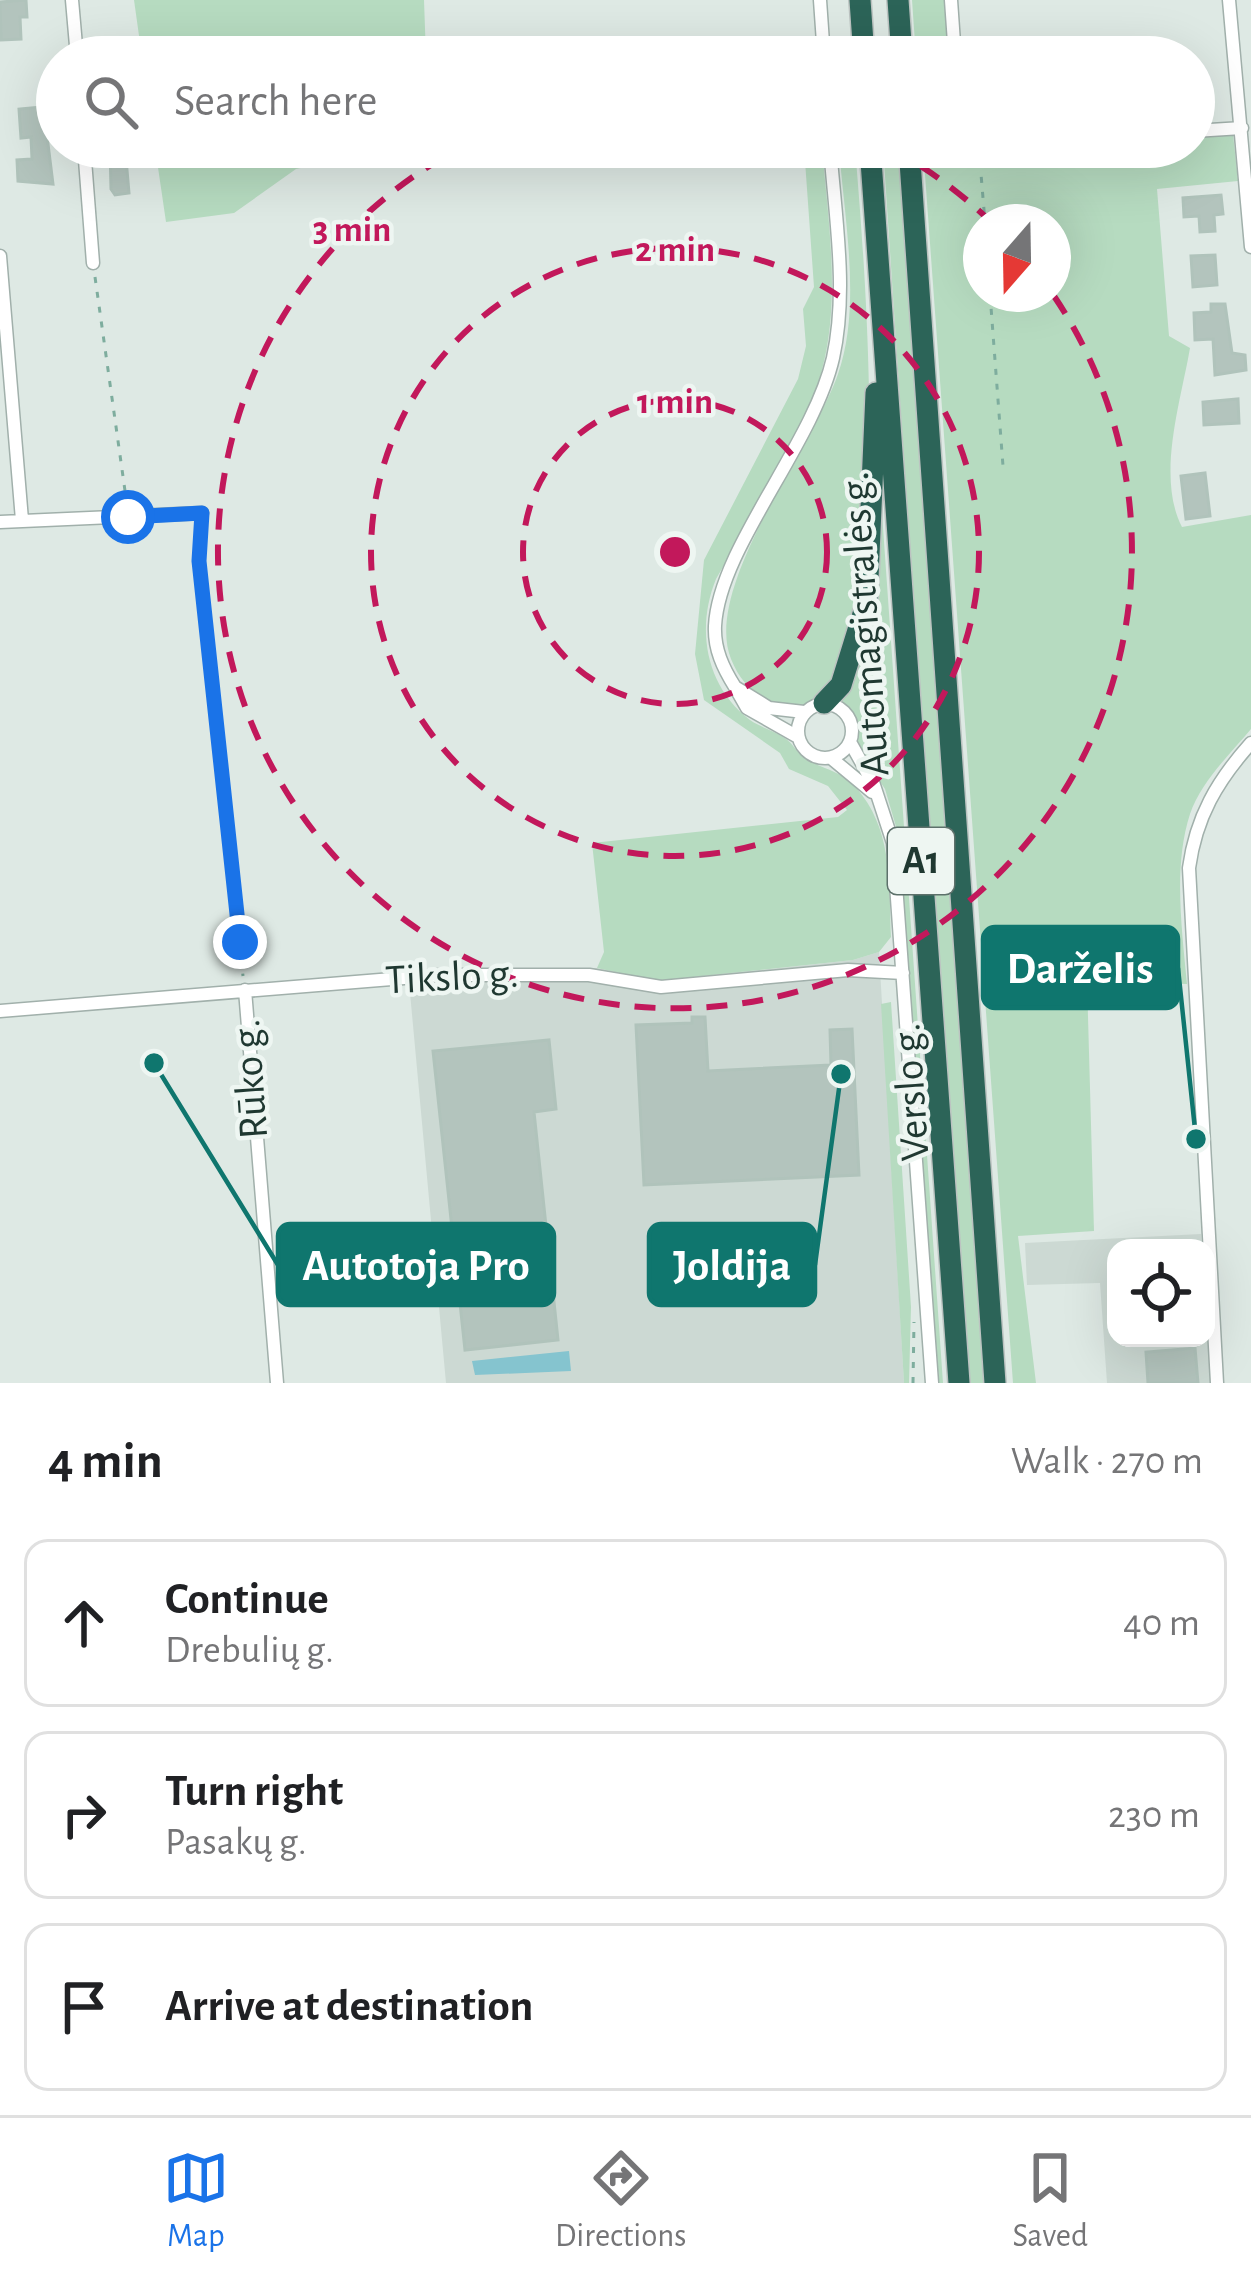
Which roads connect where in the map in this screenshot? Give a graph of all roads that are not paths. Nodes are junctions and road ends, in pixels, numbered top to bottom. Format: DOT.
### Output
graph roads {
  1 [pos="72,0"];
  2 [pos="820,0"];
  3 [pos="898,0"];
  4 [pos="951,0"];
  5 [pos="1228,0"];
  6 [pos="75,36"];
  7 [pos="823,36"];
  8 [pos="901,36"];
  9 [pos="954,36"];
  10 [pos="1241,128"];
  11 [pos="1215,130"];
  12 [pos="86,168"];
  13 [pos="832,168"];
  14 [pos="867,168"];
  15 [pos="868,168"];
  16 [pos="910,168"];
  17 [pos="1251,247"];
  18 [pos="0,256"];
  19 [pos="93,263"];
  20 [pos="202,513"];
  21 [pos="22,520"];
  22 [pos="0,522"];
  23 [pos="735,686"];
  24 [pos="814,708"];
  25 [pos="798,737"];
  26 [pos="850,742"];
  27 [pos="1251,743"];
  28 [pos="831,758"];
  29 [pos="880,802"];
  30 [pos="903,973"];
  31 [pos="245,990"];
  32 [pos="0,1011"];
  33 [pos="975,1092"];
  34 [pos="278,1383"];
  35 [pos="932,1383"];
  36 [pos="959,1383"];
  37 [pos="995,1383"];
  38 [pos="1008,1383"];
  39 [pos="1217,1383"];
  1 -- 6 [label="street"];
  2 -- 7 [label="street"];
  3 -- 8 [label="highway"];
  4 -- 9 [label="street"];
  5 -- 10 [label="street"];
  10 -- 11 [label="street"];
  10 -- 17 [label="street"];
  12 -- 19 [label="street"];
  13 -- 23 [label="street"];
  14 -- 24 [label="highway"];
  15 -- 36 [label="highway, Automagistralės g. / A1"];
  16 -- 33 [label="highway, Automagistralės g. / A1"];
  18 -- 21 [label="street"];
  20 -- 21 [label="street"];
  21 -- 22 [label="street"];
  23 -- 24 [label="street"];
  23 -- 25 [label="street"];
  24 -- 25 [label="street"];
  24 -- 26 [label="street"];
  25 -- 28 [label="street"];
  26 -- 28 [label="street"];
  26 -- 29 [label="street, Verslo g."];
  27 -- 39 [label="street"];
  28 -- 29 [label="street"];
  29 -- 30 [label="street, Verslo g."];
  30 -- 31 [label="street, Tikslo g."];
  30 -- 35 [label="street, Verslo g."];
  31 -- 32 [label="street, Tikslo g."];
  31 -- 34 [label="street, Rūko g."];
  33 -- 37 [label="highway, Automagistralės g. / A1"];
  33 -- 38 [label="highway"];
}
